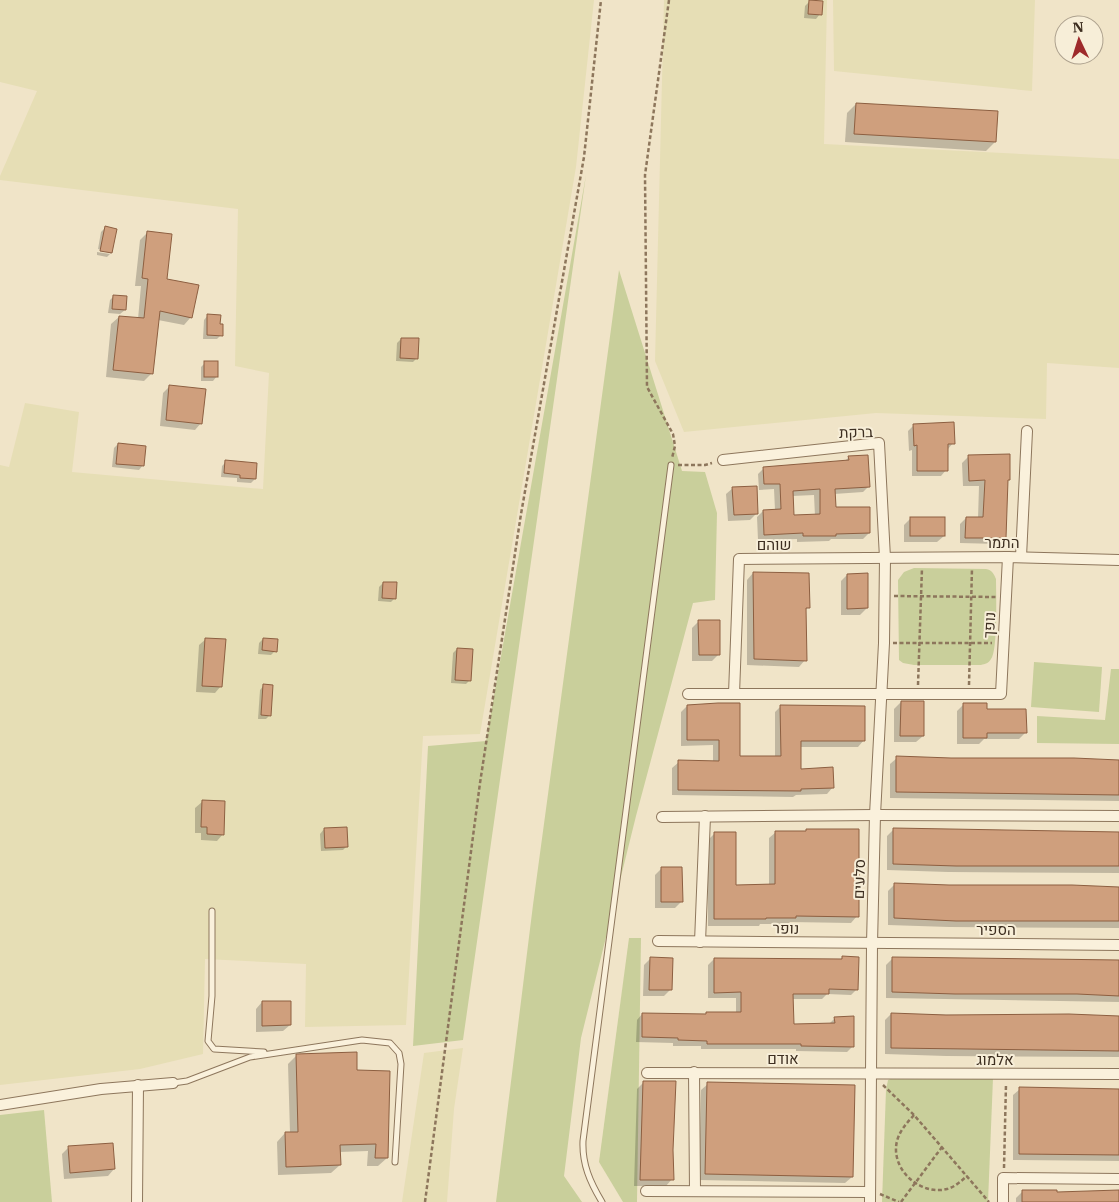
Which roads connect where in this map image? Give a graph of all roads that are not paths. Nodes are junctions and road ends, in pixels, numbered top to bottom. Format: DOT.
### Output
graph roads {
  1 [pos="1027,431"];
  2 [pos="723,460"];
  3 [pos="671,465"];
  4 [pos="1008,557"];
  5 [pos="1021,557"];
  6 [pos="885,558"];
  7 [pos="1119,560"];
  8 [pos="688,694"];
  9 [pos="734,694"];
  10 [pos="881,694"];
  11 [pos="876,815"];
  12 [pos="705,816"];
  13 [pos="1119,816"];
  14 [pos="662,817"];
  15 [pos="212,910"];
  16 [pos="658,942"];
  17 [pos="700,942"];
  18 [pos="872,944"];
  19 [pos="1119,945"];
  20 [pos="272,1052"];
  21 [pos="694,1072"];
  22 [pos="647,1073"];
  23 [pos="871,1074"];
  24 [pos="1119,1074"];
  25 [pos="172,1083"];
  26 [pos="138,1085"];
  27 [pos="0,1105"];
  28 [pos="395,1162"];
  29 [pos="1119,1179"];
  30 [pos="646,1191"];
  31 [pos="695,1191"];
  32 [pos="870,1197"];
  33 [pos="137,1202"];
  34 [pos="602,1202"];
  35 [pos="1003,1202"];
  1 -- 5 [label="street"];
  2 -- 6 [label="street, ברקת"];
  3 -- 34 [label="lane"];
  4 -- 5 [label="street, התמר"];
  4 -- 6 [label="street, התמר"];
  4 -- 10 [label="street, נופך"];
  5 -- 7 [label="street, התמר"];
  6 -- 9 [label="street, שוהם"];
  6 -- 10 [label="street, סלעים"];
  8 -- 9 [label="street"];
  9 -- 10 [label="street"];
  10 -- 11 [label="street, סלעים"];
  11 -- 12 [label="street"];
  11 -- 13 [label="street"];
  11 -- 18 [label="street, סלעים"];
  12 -- 14 [label="street"];
  12 -- 17 [label="street"];
  15 -- 20 [label="lane"];
  16 -- 17 [label="street, נופר"];
  17 -- 18 [label="street, נופר"];
  18 -- 19 [label="street, הספיר"];
  18 -- 23 [label="street, סלעים"];
  20 -- 25 [label="lane"];
  20 -- 28 [label="lane"];
  21 -- 22 [label="street, אודם"];
  21 -- 23 [label="street, אודם"];
  21 -- 31 [label="street"];
  23 -- 24 [label="street, אלמוג"];
  23 -- 32 [label="street, סלעים"];
  25 -- 26 [label="street"];
  26 -- 27 [label="street"];
  26 -- 33 [label="street"];
  29 -- 35 [label="street"];
  30 -- 31 [label="street"];
  31 -- 32 [label="street"];
}
